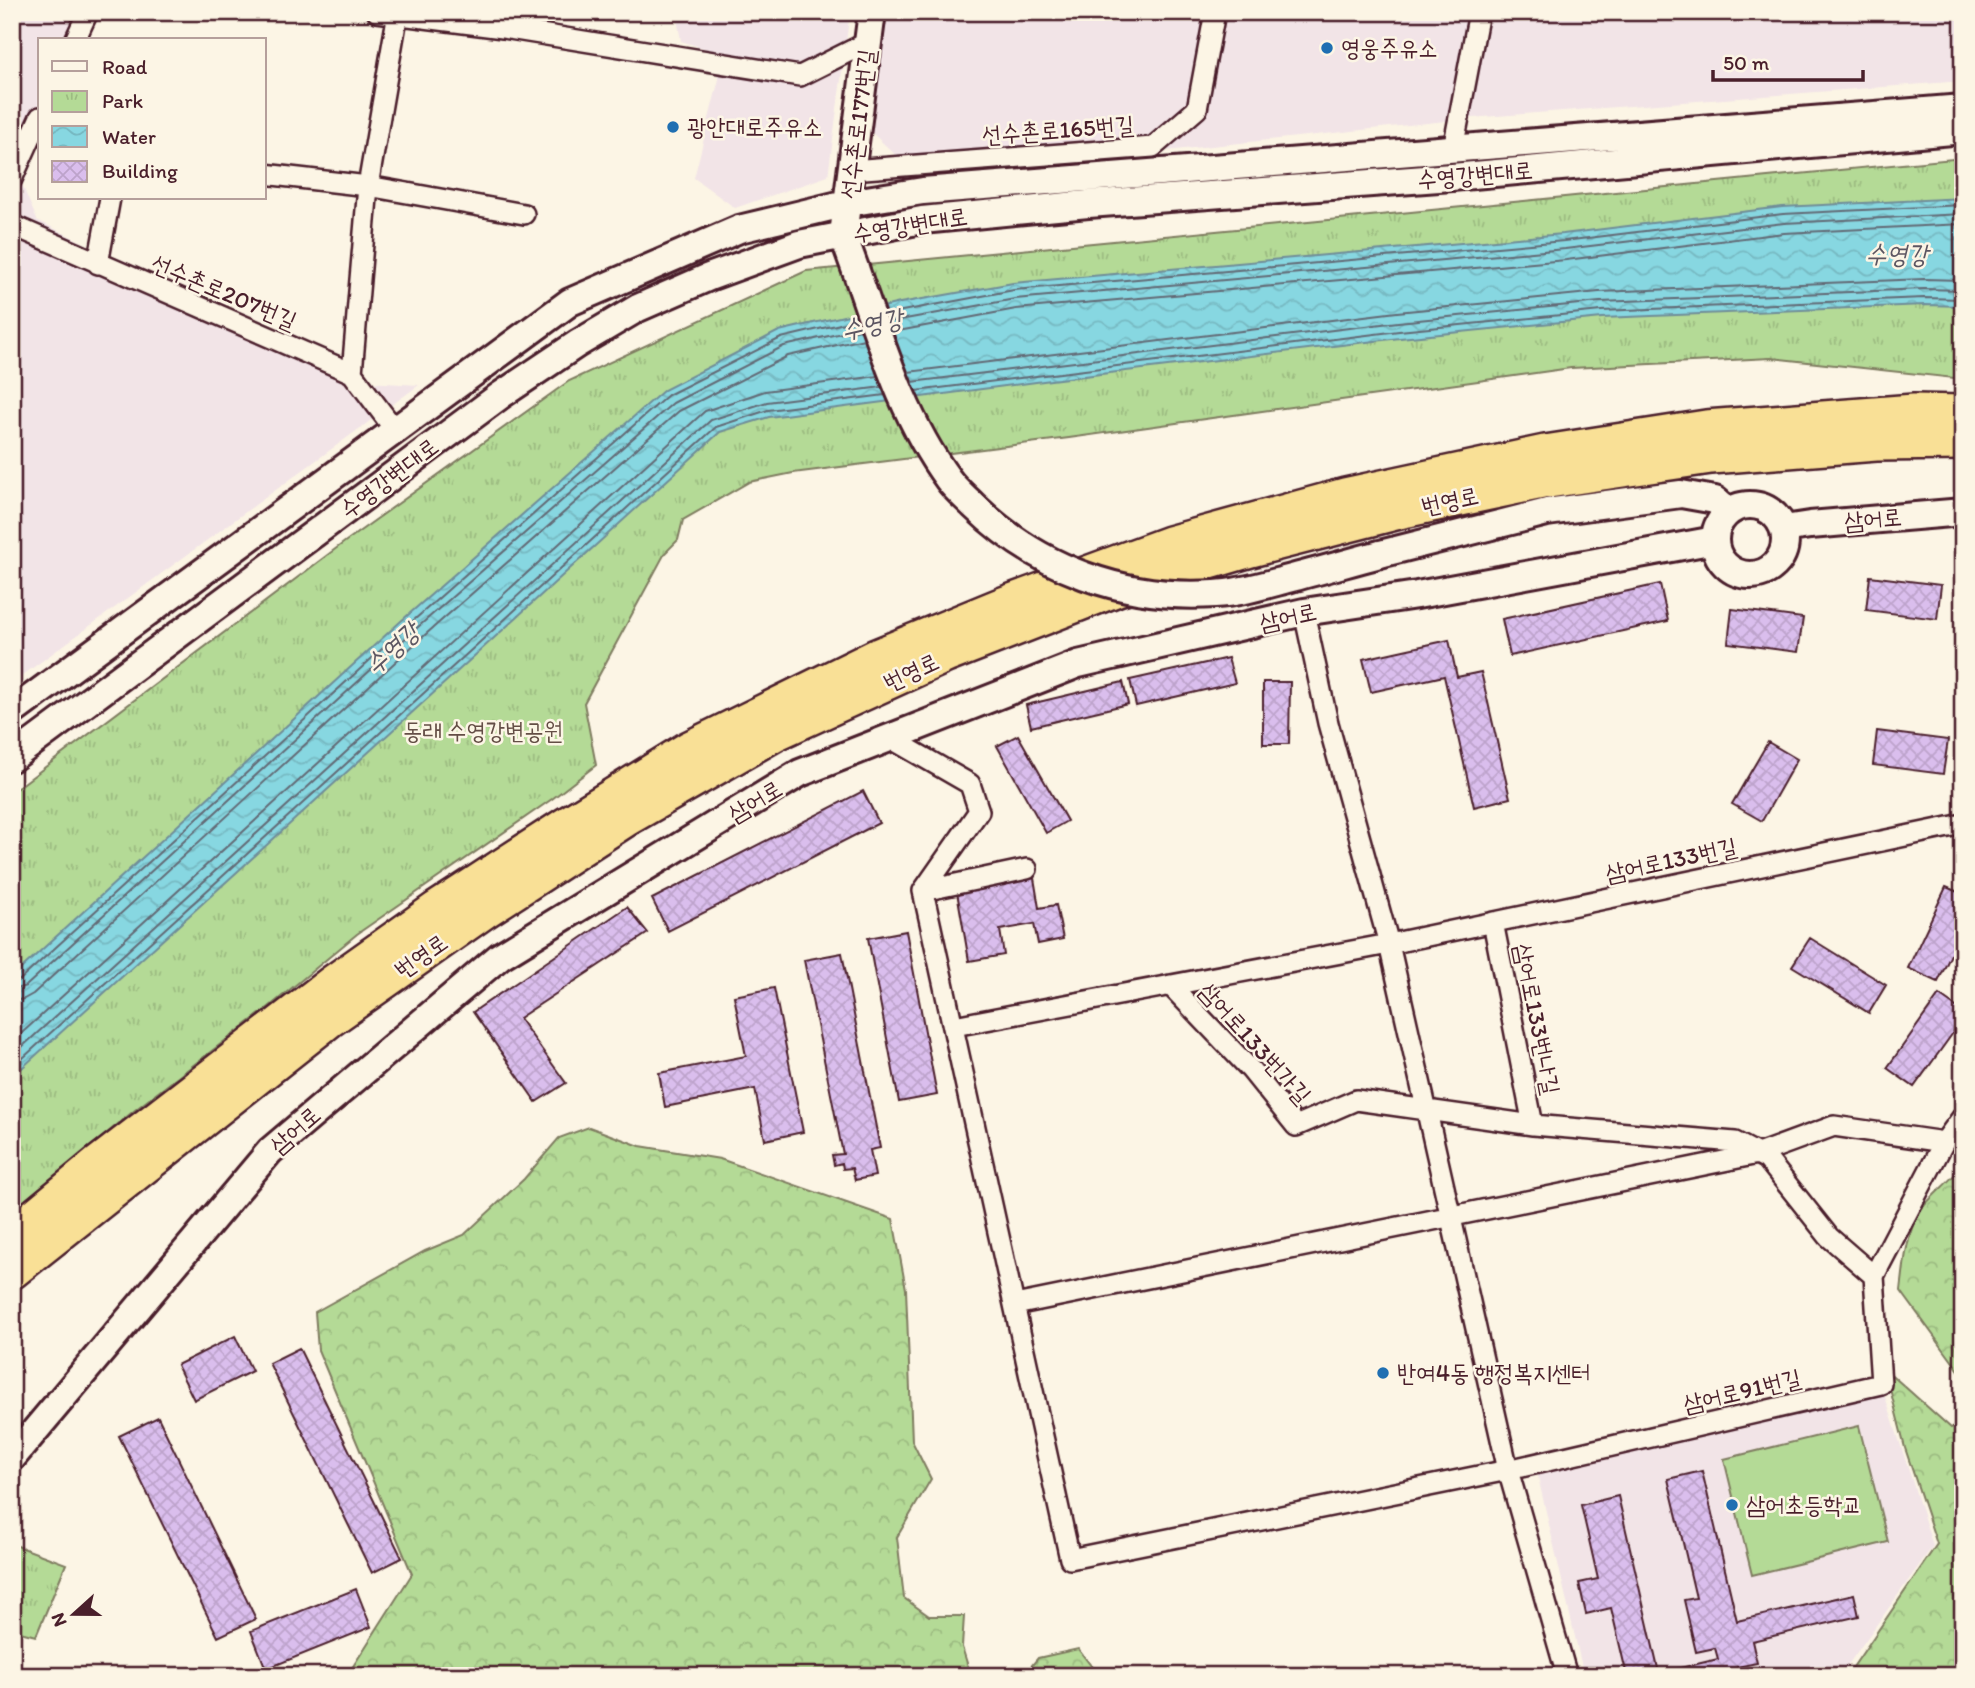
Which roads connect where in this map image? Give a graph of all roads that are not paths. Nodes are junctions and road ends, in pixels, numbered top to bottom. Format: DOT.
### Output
graph roads {
  1 [pos="88,12"];
  2 [pos="872,12"];
  3 [pos="1215,12"];
  4 [pos="1479,12"];
  5 [pos="391,13"];
  6 [pos="504,20"];
  7 [pos="76,38"];
  8 [pos="868,42"];
  9 [pos="1963,108"];
  10 [pos="38,121"];
  11 [pos="1963,130"];
  12 [pos="1453,149"];
  13 [pos="851,170"];
  14 [pos="266,174"];
  15 [pos="12,179"];
  16 [pos="368,186"];
  17 [pos="110,200"];
  18 [pos="847,203"];
  19 [pos="524,214"];
  20 [pos="12,225"];
  21 [pos="843,235"];
  22 [pos="98,264"];
  23 [pos="352,373"];
  24 [pos="1963,412"];
  25 [pos="395,430"];
  26 [pos="1963,443"];
  27 [pos="1729,512"];
  28 [pos="1963,512"];
  29 [pos="1784,529"];
  30 [pos="1715,540"];
  31 [pos="1304,612"];
  32 [pos="12,712"];
  33 [pos="890,738"];
  34 [pos="12,758"];
  35 [pos="1963,824"];
  36 [pos="1027,869"];
  37 [pos="923,891"];
  38 [pos="1493,922"];
  39 [pos="1389,944"];
  40 [pos="1170,985"];
  41 [pos="954,1026"];
  42 [pos="1426,1109"];
  43 [pos="1963,1116"];
  44 [pos="1533,1125"];
  45 [pos="1944,1142"];
  46 [pos="1758,1154"];
  47 [pos="1451,1216"];
  48 [pos="12,1234"];
  49 [pos="12,1272"];
  50 [pos="1874,1276"];
  51 [pos="1015,1305"];
  52 [pos="12,1458"];
  53 [pos="1508,1469"];
  54 [pos="1567,1676"];
  1 -- 7 [label="street"];
  2 -- 8 [label="main road, 선수촌로177번길"];
  3 -- 13 [label="street, 선수촌로165번길"];
  4 -- 12 [label="street"];
  5 -- 6 [label="street"];
  5 -- 16 [label="street"];
  6 -- 8 [label="street"];
  8 -- 13 [label="main road, 선수촌로177번길"];
  9 -- 12 [label="main road, 수영강변대로"];
  10 -- 15 [label="street"];
  11 -- 21 [label="main road, 수영강변대로"];
  12 -- 18 [label="main road, 수영강변대로"];
  13 -- 18 [label="main road, 선수촌로177번길"];
  14 -- 16 [label="street"];
  16 -- 19 [label="street"];
  16 -- 23 [label="street"];
  17 -- 22 [label="street"];
  18 -- 21 [label="main road, 선수촌로177번길"];
  18 -- 25 [label="main road, 수영강변대로"];
  20 -- 22 [label="street, 선수촌로207번길"];
  21 -- 27 [label="main road, bridge"];
  21 -- 34 [label="main road, 수영강변대로"];
  22 -- 23 [label="street, 선수촌로207번길"];
  23 -- 25 [label="street, 선수촌로207번길"];
  24 -- 48 [label="highway, 번영로"];
  25 -- 32 [label="main road, 수영강변대로"];
  26 -- 49 [label="highway, 번영로"];
  27 -- 29 [label="main road"];
  27 -- 30 [label="main road"];
  28 -- 29 [label="main road, 삼어로"];
  29 -- 30 [label="main road"];
  30 -- 31 [label="main road, 삼어로"];
  31 -- 33 [label="main road, 삼어로"];
  31 -- 39 [label="street"];
  33 -- 37 [label="street"];
  33 -- 52 [label="main road, 삼어로"];
  35 -- 38 [label="street, 삼어로133번길"];
  36 -- 37 [label="street"];
  37 -- 41 [label="street"];
  38 -- 39 [label="street, 삼어로133번길"];
  38 -- 44 [label="street, 삼어로133번나길"];
  39 -- 40 [label="street, 삼어로133번가길"];
  39 -- 42 [label="street"];
  40 -- 41 [label="street, 삼어로133번가길"];
  40 -- 42 [label="street, 삼어로133번가길"];
  41 -- 51 [label="street"];
  42 -- 44 [label="street"];
  42 -- 47 [label="street"];
  43 -- 45 [label="street"];
  44 -- 46 [label="street"];
  45 -- 46 [label="street"];
  45 -- 50 [label="street"];
  46 -- 47 [label="street"];
  46 -- 50 [label="street"];
  47 -- 51 [label="street"];
  47 -- 53 [label="street"];
  50 -- 53 [label="street, 삼어로91번길"];
  51 -- 53 [label="street"];
  53 -- 54 [label="street"];
}
